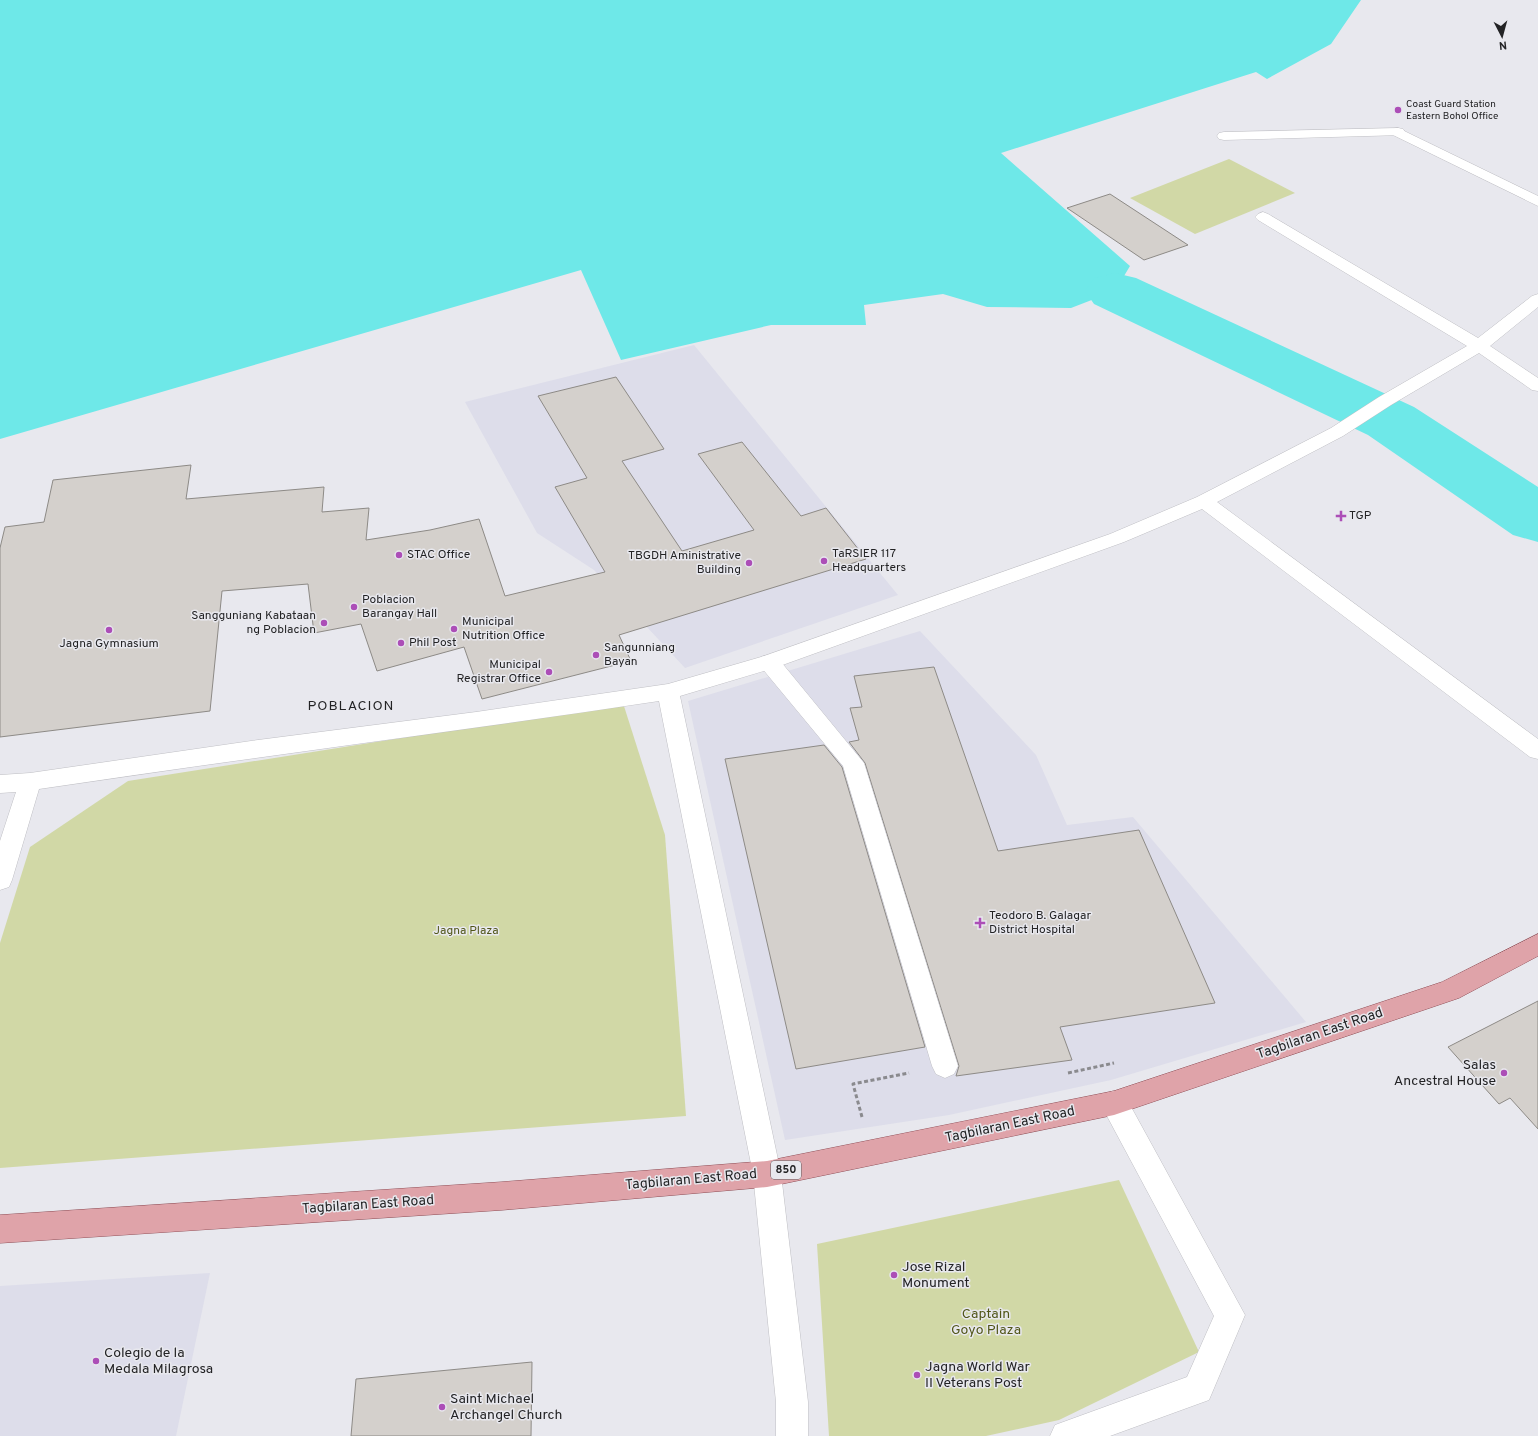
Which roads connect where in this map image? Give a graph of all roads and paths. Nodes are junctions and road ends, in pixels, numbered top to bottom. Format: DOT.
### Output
graph roads {
  1 [pos="1224,136"];
  2 [pos="1538,202"];
  3 [pos="1262,217"];
  4 [pos="1538,298"];
  5 [pos="1479,346"];
  6 [pos="1538,386"];
  7 [pos="1204,501"];
  8 [pos="768,662"];
  9 [pos="668,692"];
  10 [pos="1538,751"];
  11 [pos="30,782"];
  12 [pos="0,784"];
  13 [pos="0,880"];
  14 [pos="1538,944"];
  15 [pos="1120,1062"];
  16 [pos="945,1066"];
  17 [pos="1066,1073"];
  18 [pos="1114,1103"];
  19 [pos="871,1153"];
  20 [pos="767,1174"];
  21 [pos="0,1229"];
  22 [pos="792,1436"];
  23 [pos="1066,1436"];
  1 -- 2 [label="street"];
  3 -- 5 [label="street"];
  4 -- 5 [label="street"];
  5 -- 6 [label="street"];
  5 -- 7 [label="street"];
  7 -- 8 [label="street"];
  7 -- 10 [label="street"];
  8 -- 9 [label="street"];
  8 -- 16 [label="street"];
  9 -- 11 [label="street"];
  9 -- 20 [label="street"];
  11 -- 12 [label="street"];
  11 -- 13 [label="street"];
  14 -- 18 [label="main road, Tagbilaran East Road / 850"];
  15 -- 17 [label="path"];
  16 -- 19 [label="path"];
  18 -- 19 [label="main road, Tagbilaran East Road / 850"];
  18 -- 23 [label="street"];
  19 -- 20 [label="main road, Tagbilaran East Road / 850"];
  20 -- 21 [label="main road, Tagbilaran East Road / 850"];
  20 -- 22 [label="street"];
}
